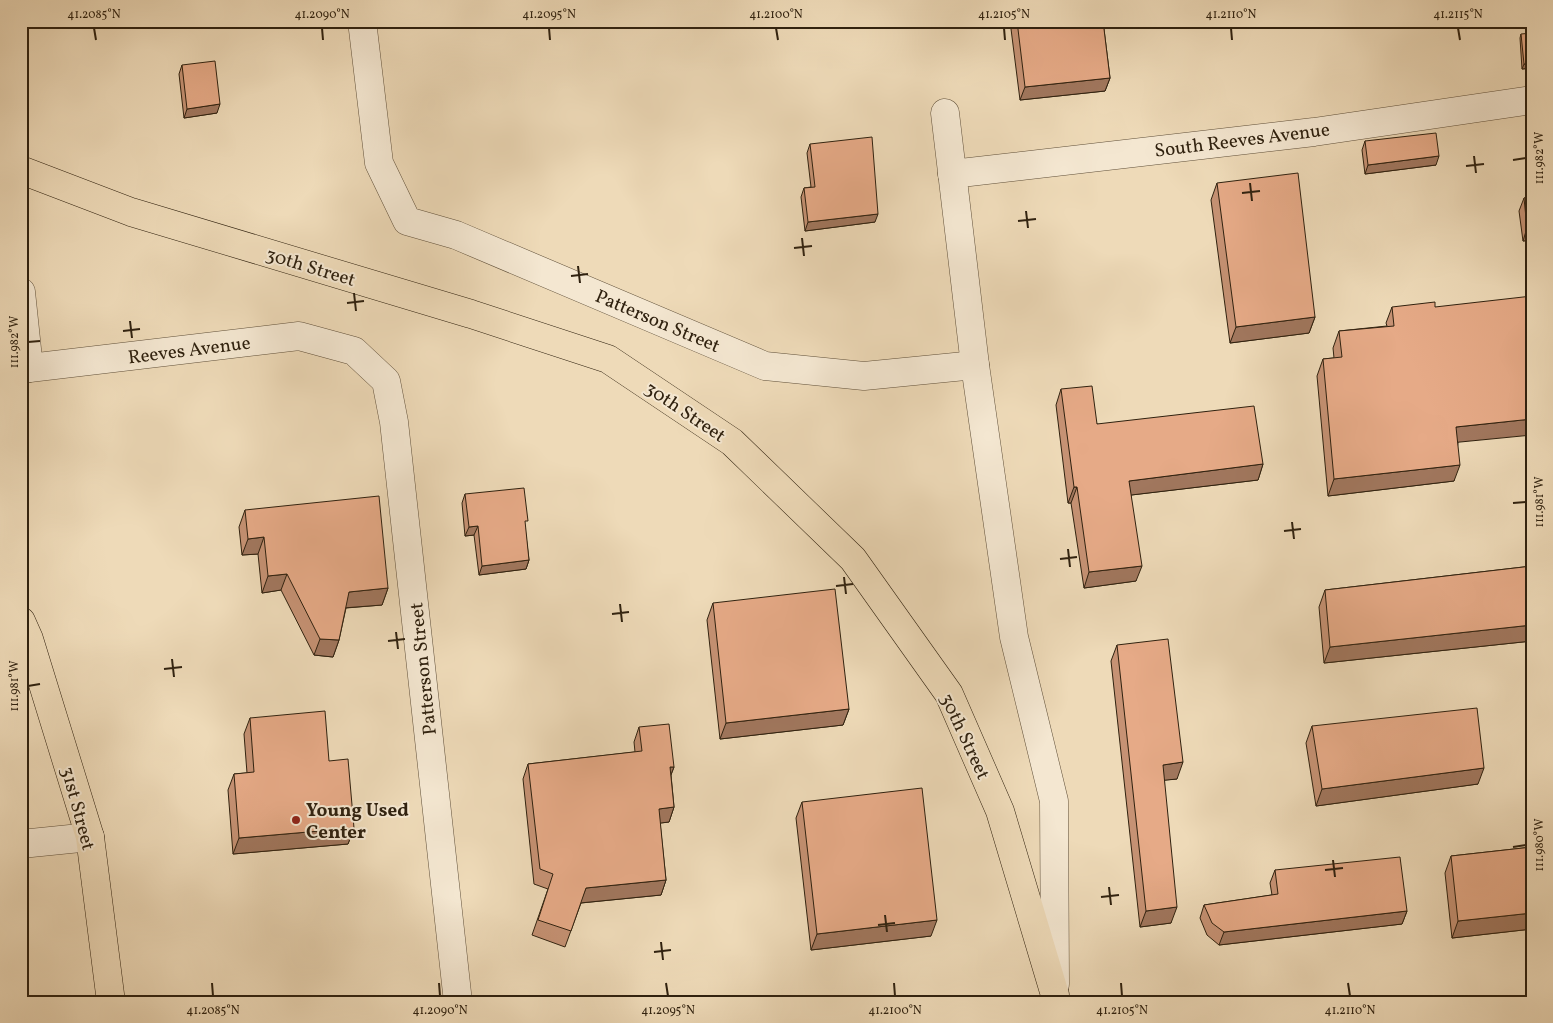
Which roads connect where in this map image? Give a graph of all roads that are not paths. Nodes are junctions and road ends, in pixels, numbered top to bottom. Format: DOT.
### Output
graph roads {
  1 [pos="362,21"];
  2 [pos="1532,100"];
  3 [pos="945,113"];
  4 [pos="21,170"];
  5 [pos="952,174"];
  6 [pos="21,292"];
  7 [pos="354,351"];
  8 [pos="974,366"];
  9 [pos="25,369"];
  10 [pos="21,621"];
  11 [pos="90,837"];
  12 [pos="21,844"];
  13 [pos="1055,998"];
  14 [pos="111,1002"];
  15 [pos="458,1002"];
  1 -- 8 [label="street, Patterson Street"];
  2 -- 5 [label="street, South Reeves Avenue"];
  3 -- 5 [label="street, 30th Street"];
  4 -- 13 [label="main road, 30th Street"];
  5 -- 8 [label="street, 30th Street"];
  6 -- 9 [label="street"];
  7 -- 9 [label="street, Reeves Avenue"];
  7 -- 15 [label="street, Patterson Street"];
  8 -- 13 [label="street, 30th Street"];
  10 -- 11 [label="main road, 31st Street"];
  11 -- 12 [label="street"];
  11 -- 14 [label="main road, 31st Street"];
}
